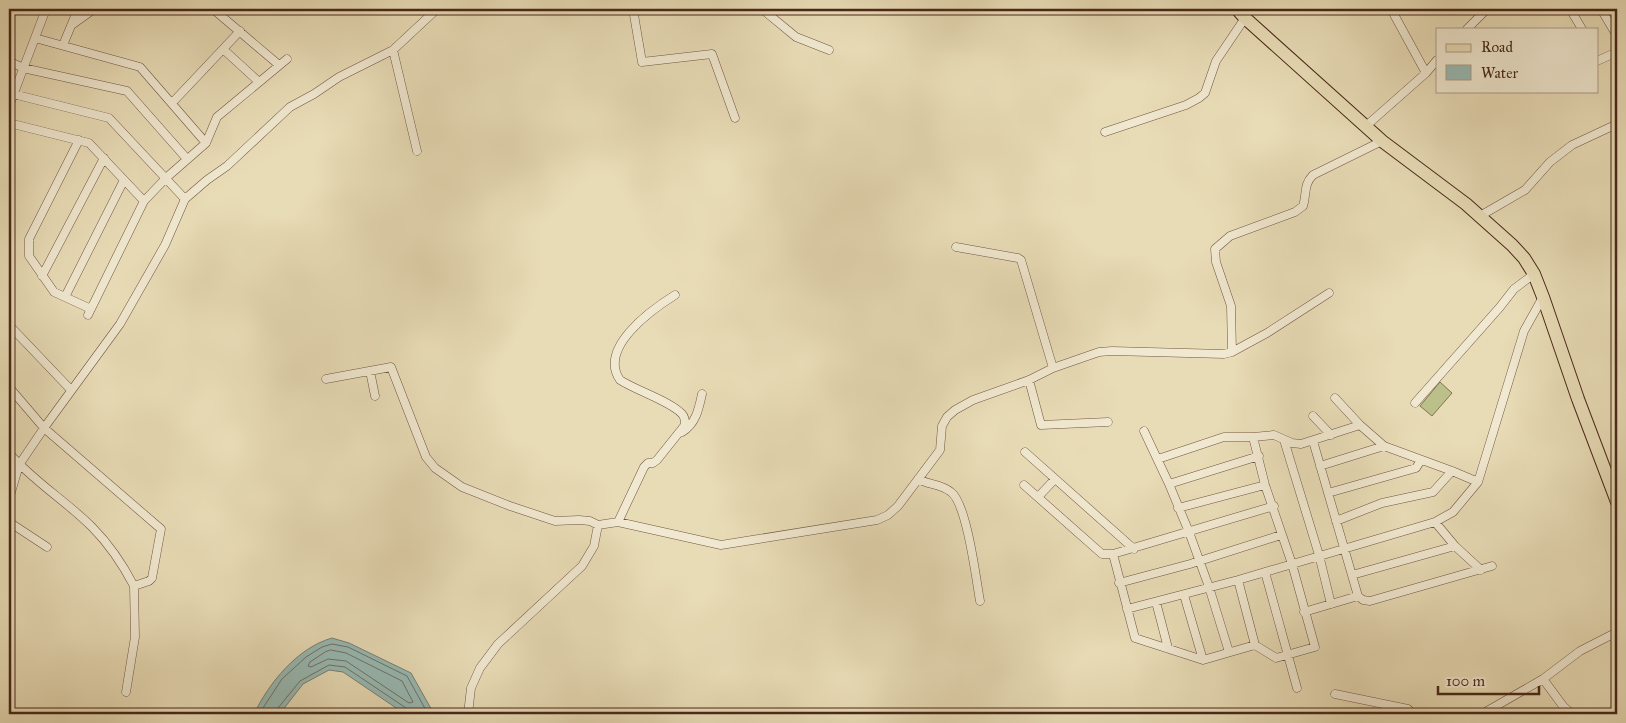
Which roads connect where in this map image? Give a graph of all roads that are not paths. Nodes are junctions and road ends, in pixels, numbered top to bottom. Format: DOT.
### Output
graph roads {
  1 [pos="13,9"];
  2 [pos="46,9"];
  3 [pos="78,9"];
  4 [pos="94,9"];
  5 [pos="213,9"];
  6 [pos="437,9"];
  7 [pos="632,9"];
  8 [pos="762,9"];
  9 [pos="1391,9"];
  10 [pos="1487,9"];
  11 [pos="1570,9"];
  12 [pos="1601,9"];
  13 [pos="1241,13"];
  14 [pos="9,18"];
  15 [pos="72,25"];
  16 [pos="1468,28"];
  17 [pos="1581,28"];
  18 [pos="240,31"];
  19 [pos="1617,36"];
  20 [pos="34,38"];
  21 [pos="63,45"];
  22 [pos="223,49"];
  23 [pos="393,50"];
  24 [pos="829,50"];
  25 [pos="1617,52"];
  26 [pos="1598,58"];
  27 [pos="287,59"];
  28 [pos="9,61"];
  29 [pos="1436,61"];
  30 [pos="280,65"];
  31 [pos="23,68"];
  32 [pos="1426,73"];
  33 [pos="260,82"];
  34 [pos="11,94"];
  35 [pos="172,103"];
  36 [pos="9,106"];
  37 [pos="736,118"];
  38 [pos="9,123"];
  39 [pos="1617,124"];
  40 [pos="1366,126"];
  41 [pos="1105,132"];
  42 [pos="79,140"];
  43 [pos="1382,141"];
  44 [pos="206,143"];
  45 [pos="417,151"];
  46 [pos="104,158"];
  47 [pos="186,159"];
  48 [pos="166,178"];
  49 [pos="124,180"];
  50 [pos="186,199"];
  51 [pos="144,201"];
  52 [pos="1480,216"];
  53 [pos="956,247"];
  54 [pos="1534,274"];
  55 [pos="42,276"];
  56 [pos="1329,293"];
  57 [pos="675,295"];
  58 [pos="65,297"];
  59 [pos="1543,297"];
  60 [pos="9,325"];
  61 [pos="1232,352"];
  62 [pos="1053,368"];
  63 [pos="370,371"];
  64 [pos="326,380"];
  65 [pos="1029,380"];
  66 [pos="9,387"];
  67 [pos="72,390"];
  68 [pos="702,394"];
  69 [pos="375,396"];
  70 [pos="1335,398"];
  71 [pos="1415,403"];
  72 [pos="1313,416"];
  73 [pos="1108,422"];
  74 [pos="1360,425"];
  75 [pos="44,428"];
  76 [pos="1144,431"];
  77 [pos="678,433"];
  78 [pos="1331,435"];
  79 [pos="1253,437"];
  80 [pos="1284,440"];
  81 [pos="1313,441"];
  82 [pos="1384,446"];
  83 [pos="1025,452"];
  84 [pos="9,453"];
  85 [pos="1259,456"];
  86 [pos="1158,458"];
  87 [pos="1421,460"];
  88 [pos="19,465"];
  89 [pos="1320,466"];
  90 [pos="1452,471"];
  91 [pos="918,479"];
  92 [pos="1055,479"];
  93 [pos="1478,482"];
  94 [pos="1169,484"];
  95 [pos="1024,485"];
  96 [pos="1265,485"];
  97 [pos="1328,492"];
  98 [pos="1038,497"];
  99 [pos="9,499"];
  100 [pos="1617,502"];
  101 [pos="1274,506"];
  102 [pos="1178,508"];
  103 [pos="1336,521"];
  104 [pos="9,522"];
  105 [pos="618,522"];
  106 [pos="1435,522"];
  107 [pos="598,525"];
  108 [pos="1189,532"];
  109 [pos="1281,535"];
  110 [pos="1455,546"];
  111 [pos="47,547"];
  112 [pos="1345,548"];
  113 [pos="1134,549"];
  114 [pos="1112,554"];
  115 [pos="1319,556"];
  116 [pos="1199,560"];
  117 [pos="1292,564"];
  118 [pos="1492,566"];
  119 [pos="1481,570"];
  120 [pos="1265,572"];
  121 [pos="1352,575"];
  122 [pos="1238,580"];
  123 [pos="1119,583"];
  124 [pos="134,586"];
  125 [pos="1209,587"];
  126 [pos="1184,595"];
  127 [pos="1358,596"];
  128 [pos="980,601"];
  129 [pos="1156,602"];
  130 [pos="1331,604"];
  131 [pos="1128,609"];
  132 [pos="1304,612"];
  133 [pos="1617,632"];
  134 [pos="1255,645"];
  135 [pos="1168,648"];
  136 [pos="1228,652"];
  137 [pos="1287,655"];
  138 [pos="1203,660"];
  139 [pos="1542,679"];
  140 [pos="1297,688"];
  141 [pos="126,692"];
  142 [pos="1335,694"];
  143 [pos="468,714"];
  144 [pos="1413,714"];
  145 [pos="1482,714"];
  146 [pos="1572,714"];
  1 -- 14 [label="street"];
  2 -- 20 [label="street"];
  3 -- 15 [label="street"];
  4 -- 15 [label="street"];
  5 -- 18 [label="street"];
  6 -- 23 [label="street"];
  7 -- 37 [label="street"];
  8 -- 24 [label="street"];
  9 -- 32 [label="street"];
  10 -- 16 [label="street"];
  11 -- 17 [label="street"];
  12 -- 19 [label="street"];
  13 -- 40 [label="main road"];
  13 -- 41 [label="street"];
  15 -- 21 [label="street"];
  18 -- 22 [label="street"];
  18 -- 30 [label="street"];
  20 -- 21 [label="street"];
  20 -- 31 [label="street"];
  21 -- 35 [label="street"];
  22 -- 33 [label="street"];
  22 -- 35 [label="street"];
  23 -- 45 [label="street"];
  23 -- 50 [label="street"];
  25 -- 26 [label="street"];
  27 -- 30 [label="street"];
  28 -- 31 [label="street"];
  29 -- 32 [label="street"];
  30 -- 33 [label="street"];
  31 -- 34 [label="street"];
  31 -- 47 [label="street"];
  32 -- 40 [label="street"];
  33 -- 44 [label="street"];
  34 -- 36 [label="street"];
  34 -- 48 [label="street"];
  35 -- 44 [label="street"];
  38 -- 42 [label="street"];
  39 -- 52 [label="street"];
  40 -- 43 [label="main road"];
  42 -- 46 [label="street"];
  42 -- 55 [label="street"];
  43 -- 52 [label="main road"];
  43 -- 61 [label="street"];
  44 -- 47 [label="street"];
  46 -- 49 [label="street"];
  46 -- 55 [label="street"];
  47 -- 48 [label="street"];
  48 -- 50 [label="street"];
  48 -- 51 [label="street"];
  49 -- 51 [label="street"];
  49 -- 58 [label="street"];
  50 -- 67 [label="street"];
  51 -- 58 [label="street"];
  52 -- 54 [label="main road"];
  53 -- 62 [label="street"];
  54 -- 59 [label="main road"];
  54 -- 71 [label="street"];
  55 -- 58 [label="street"];
  56 -- 61 [label="street"];
  57 -- 77 [label="street"];
  59 -- 93 [label="street"];
  59 -- 100 [label="main road"];
  60 -- 67 [label="street"];
  61 -- 62 [label="street"];
  62 -- 65 [label="street"];
  63 -- 64 [label="street"];
  63 -- 69 [label="street"];
  63 -- 107 [label="street"];
  65 -- 73 [label="street"];
  65 -- 91 [label="street"];
  66 -- 75 [label="street"];
  67 -- 75 [label="street"];
  68 -- 77 [label="street"];
  70 -- 74 [label="street"];
  72 -- 78 [label="street"];
  74 -- 78 [label="street"];
  74 -- 82 [label="street"];
  75 -- 88 [label="street"];
  75 -- 124 [label="street"];
  76 -- 86 [label="street"];
  77 -- 105 [label="street"];
  78 -- 81 [label="street"];
  79 -- 80 [label="street"];
  79 -- 85 [label="street"];
  79 -- 86 [label="street"];
  80 -- 81 [label="street"];
  80 -- 115 [label="street"];
  81 -- 89 [label="street"];
  82 -- 87 [label="street"];
  82 -- 89 [label="street"];
  83 -- 92 [label="street"];
  84 -- 88 [label="street"];
  85 -- 94 [label="street"];
  85 -- 96 [label="street"];
  86 -- 94 [label="street"];
  87 -- 90 [label="street"];
  87 -- 97 [label="street"];
  88 -- 99 [label="street"];
  88 -- 124 [label="street"];
  89 -- 97 [label="street"];
  90 -- 93 [label="street"];
  90 -- 103 [label="street"];
  91 -- 105 [label="street"];
  91 -- 128 [label="street"];
  92 -- 98 [label="street"];
  92 -- 113 [label="street"];
  93 -- 106 [label="street"];
  94 -- 102 [label="street"];
  95 -- 98 [label="street"];
  96 -- 101 [label="street"];
  96 -- 102 [label="street"];
  97 -- 103 [label="street"];
  98 -- 114 [label="street"];
  101 -- 108 [label="street"];
  101 -- 109 [label="street"];
  102 -- 108 [label="street"];
  103 -- 112 [label="street"];
  104 -- 111 [label="street"];
  105 -- 107 [label="street"];
  106 -- 110 [label="street"];
  106 -- 112 [label="street"];
  107 -- 143 [label="street"];
  108 -- 113 [label="street"];
  108 -- 116 [label="street"];
  109 -- 116 [label="street"];
  109 -- 117 [label="street"];
  110 -- 119 [label="street"];
  110 -- 121 [label="street"];
  112 -- 115 [label="street"];
  112 -- 121 [label="street"];
  113 -- 114 [label="street"];
  114 -- 123 [label="street"];
  115 -- 117 [label="street"];
  115 -- 130 [label="street"];
  116 -- 123 [label="street"];
  116 -- 125 [label="street"];
  117 -- 120 [label="street"];
  117 -- 132 [label="street"];
  118 -- 119 [label="street"];
  119 -- 127 [label="street"];
  120 -- 122 [label="street"];
  120 -- 137 [label="street"];
  121 -- 127 [label="street"];
  122 -- 125 [label="street"];
  122 -- 134 [label="street"];
  123 -- 131 [label="street"];
  124 -- 141 [label="street"];
  125 -- 126 [label="street"];
  125 -- 136 [label="street"];
  126 -- 129 [label="street"];
  126 -- 138 [label="street"];
  127 -- 130 [label="street"];
  129 -- 131 [label="street"];
  129 -- 135 [label="street"];
  130 -- 132 [label="street"];
  131 -- 135 [label="street"];
  132 -- 137 [label="street"];
  133 -- 139 [label="street"];
  134 -- 136 [label="street"];
  134 -- 137 [label="street"];
  135 -- 138 [label="street"];
  136 -- 138 [label="street"];
  137 -- 140 [label="street"];
  139 -- 145 [label="street"];
  139 -- 146 [label="street"];
  142 -- 144 [label="street"];
}
